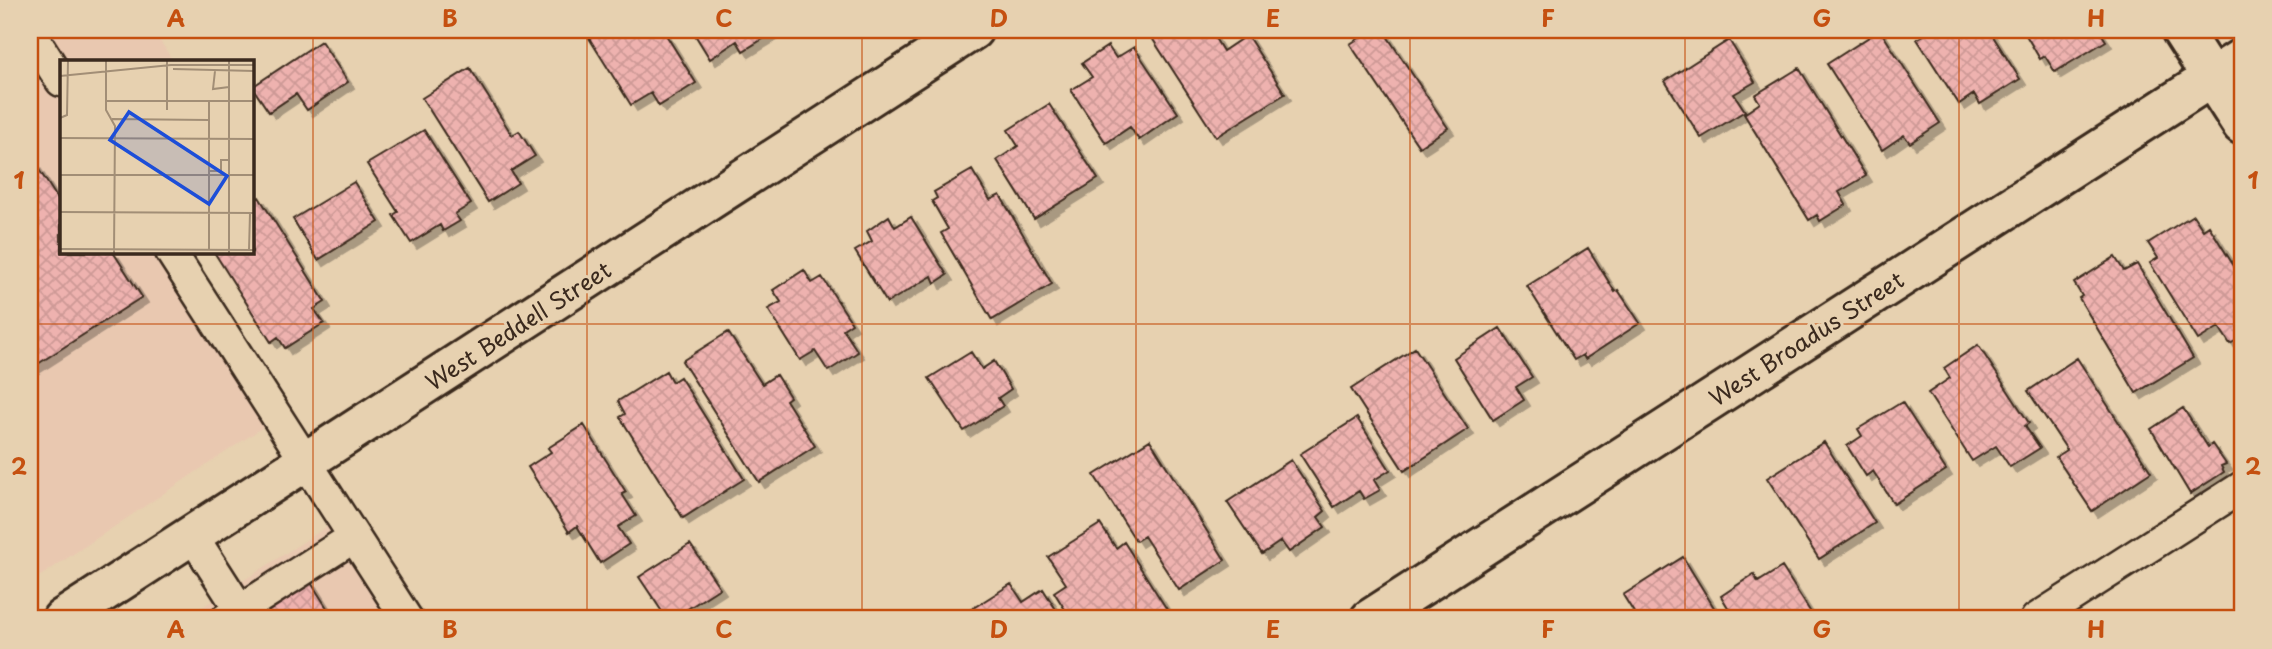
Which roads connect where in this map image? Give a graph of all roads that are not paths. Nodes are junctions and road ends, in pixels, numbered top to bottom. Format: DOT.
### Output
graph roads {
  1 [pos="973,30"];
  2 [pos="2181,30"];
  3 [pos="30,32"];
  4 [pos="2227,67"];
  5 [pos="60,79"];
  6 [pos="2242,125"];
  7 [pos="172,254"];
  8 [pos="306,462"];
  9 [pos="2242,487"];
  10 [pos="192,535"];
  11 [pos="354,537"];
  12 [pos="233,615"];
  13 [pos="62,619"];
  14 [pos="407,619"];
  15 [pos="1370,619"];
  16 [pos="2036,619"];
  1 -- 8 [label="street, West Beddell Street"];
  2 -- 4 [label="street"];
  3 -- 5 [label="lane"];
  4 -- 6 [label="street"];
  4 -- 15 [label="street, West Broadus Street"];
  7 -- 8 [label="lane"];
  8 -- 10 [label="street, West Beddell Street"];
  8 -- 11 [label="lane"];
  9 -- 16 [label="lane"];
  10 -- 12 [label="lane"];
  10 -- 13 [label="street, West Beddell Street"];
  11 -- 12 [label="lane"];
  11 -- 14 [label="lane"];
}
